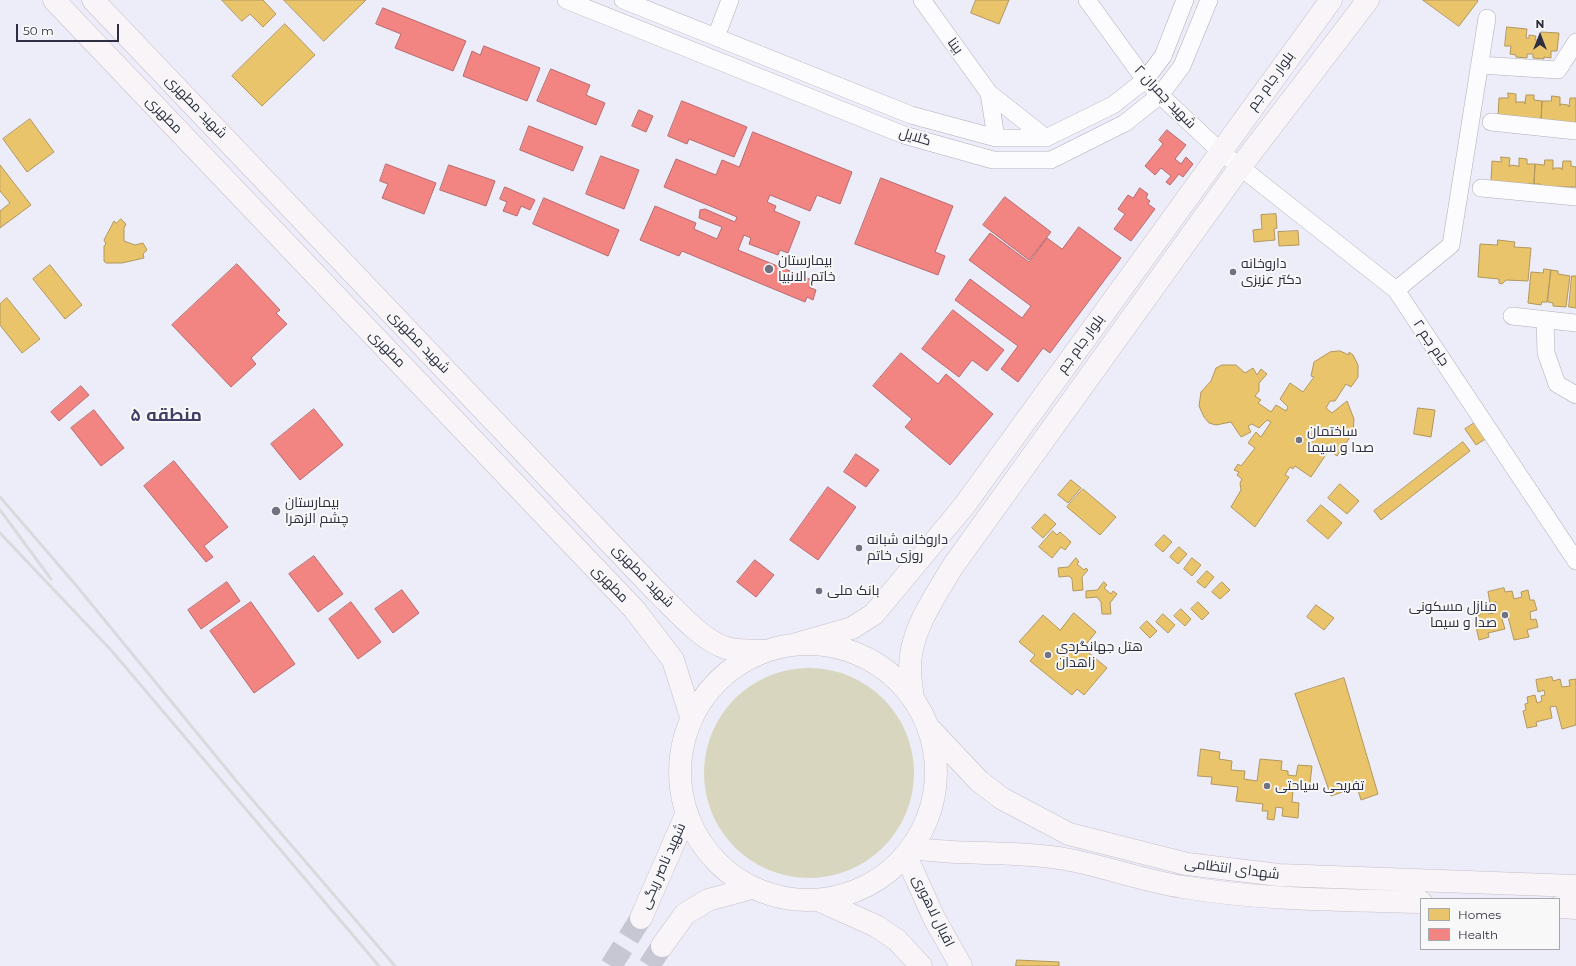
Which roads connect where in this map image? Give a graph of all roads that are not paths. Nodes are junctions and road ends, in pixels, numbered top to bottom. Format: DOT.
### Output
graph roads {
  1 [pos="54,0"];
  2 [pos="93,0"];
  3 [pos="566,0"];
  4 [pos="623,0"];
  5 [pos="730,0"];
  6 [pos="922,0"];
  7 [pos="1086,0"];
  8 [pos="1186,0"];
  9 [pos="1209,0"];
  10 [pos="1331,0"];
  11 [pos="1368,0"];
  12 [pos="1487,18"];
  13 [pos="716,37"];
  14 [pos="1576,42"];
  15 [pos="1480,65"];
  16 [pos="1145,80"];
  17 [pos="989,93"];
  18 [pos="1160,95"];
  19 [pos="1491,122"];
  20 [pos="1576,131"];
  21 [pos="996,138"];
  22 [pos="1046,138"];
  23 [pos="1220,151"];
  24 [pos="1241,166"];
  25 [pos="1481,188"];
  26 [pos="1576,197"];
  27 [pos="1396,290"];
  28 [pos="1512,316"];
  29 [pos="1545,320"];
  30 [pos="1576,323"];
  31 [pos="1576,395"];
  32 [pos="1576,561"];
  33 [pos="796,644"];
  34 [pos="764,651"];
  35 [pos="913,698"];
  36 [pos="691,717"];
  37 [pos="929,728"];
  38 [pos="686,815"];
  39 [pos="908,852"];
  40 [pos="1354,878"];
  41 [pos="1576,886"];
  42 [pos="752,888"];
  43 [pos="818,900"];
  44 [pos="1352,900"];
  45 [pos="1420,902"];
  46 [pos="1560,907"];
  47 [pos="1576,908"];
  48 [pos="640,918"];
  49 [pos="662,946"];
  50 [pos="921,966"];
  51 [pos="960,966"];
  1 -- 36 [label="main road, مطهری"];
  2 -- 34 [label="main road, شهید مطهری"];
  3 -- 18 [label="street, گلایل"];
  4 -- 13 [label="street, گلایل"];
  5 -- 13 [label="street"];
  6 -- 17 [label="street, بینا"];
  7 -- 16 [label="street, شهید چمران ۲"];
  8 -- 16 [label="street, گلایل"];
  9 -- 18 [label="street, گلایل"];
  10 -- 23 [label="main road, بلوار جام جم"];
  11 -- 24 [label="main road, بلوار جام جم"];
  12 -- 15 [label="street"];
  13 -- 21 [label="street, گلایل"];
  14 -- 15 [label="street"];
  15 -- 27 [label="street"];
  16 -- 18 [label="street, شهید چمران ۲"];
  16 -- 22 [label="street, گلایل"];
  17 -- 21 [label="street"];
  17 -- 22 [label="street"];
  18 -- 23 [label="street, شهید چمران ۲"];
  19 -- 20 [label="street"];
  21 -- 22 [label="street, گلایل"];
  23 -- 24 [label="street, شهید چمران ۲"];
  23 -- 33 [label="main road, بلوار جام جم"];
  24 -- 27 [label="street, جام جم ۲"];
  24 -- 35 [label="main road, بلوار جام جم"];
  25 -- 26 [label="street"];
  27 -- 32 [label="street, جام جم ۲"];
  28 -- 29 [label="street"];
  29 -- 30 [label="street"];
  29 -- 31 [label="street"];
  33 -- 34 [label="main road"];
  33 -- 35 [label="main road"];
  34 -- 36 [label="main road"];
  35 -- 37 [label="main road"];
  36 -- 38 [label="main road"];
  37 -- 39 [label="main road"];
  37 -- 40 [label="main road, شهدای انتظامی"];
  38 -- 42 [label="main road"];
  38 -- 48 [label="main road, شهید ناصر ریگی"];
  39 -- 43 [label="main road"];
  39 -- 44 [label="main road, شهدای انتظامی"];
  39 -- 51 [label="main road, اقبال لاهوری"];
  40 -- 41 [label="main road, شهدای انتظامی"];
  40 -- 44 [label="main road"];
  42 -- 43 [label="main road"];
  42 -- 49 [label="main road"];
  43 -- 50 [label="main road"];
  44 -- 45 [label="main road, شهدای انتظامی"];
  46 -- 47 [label="main road"];
}
